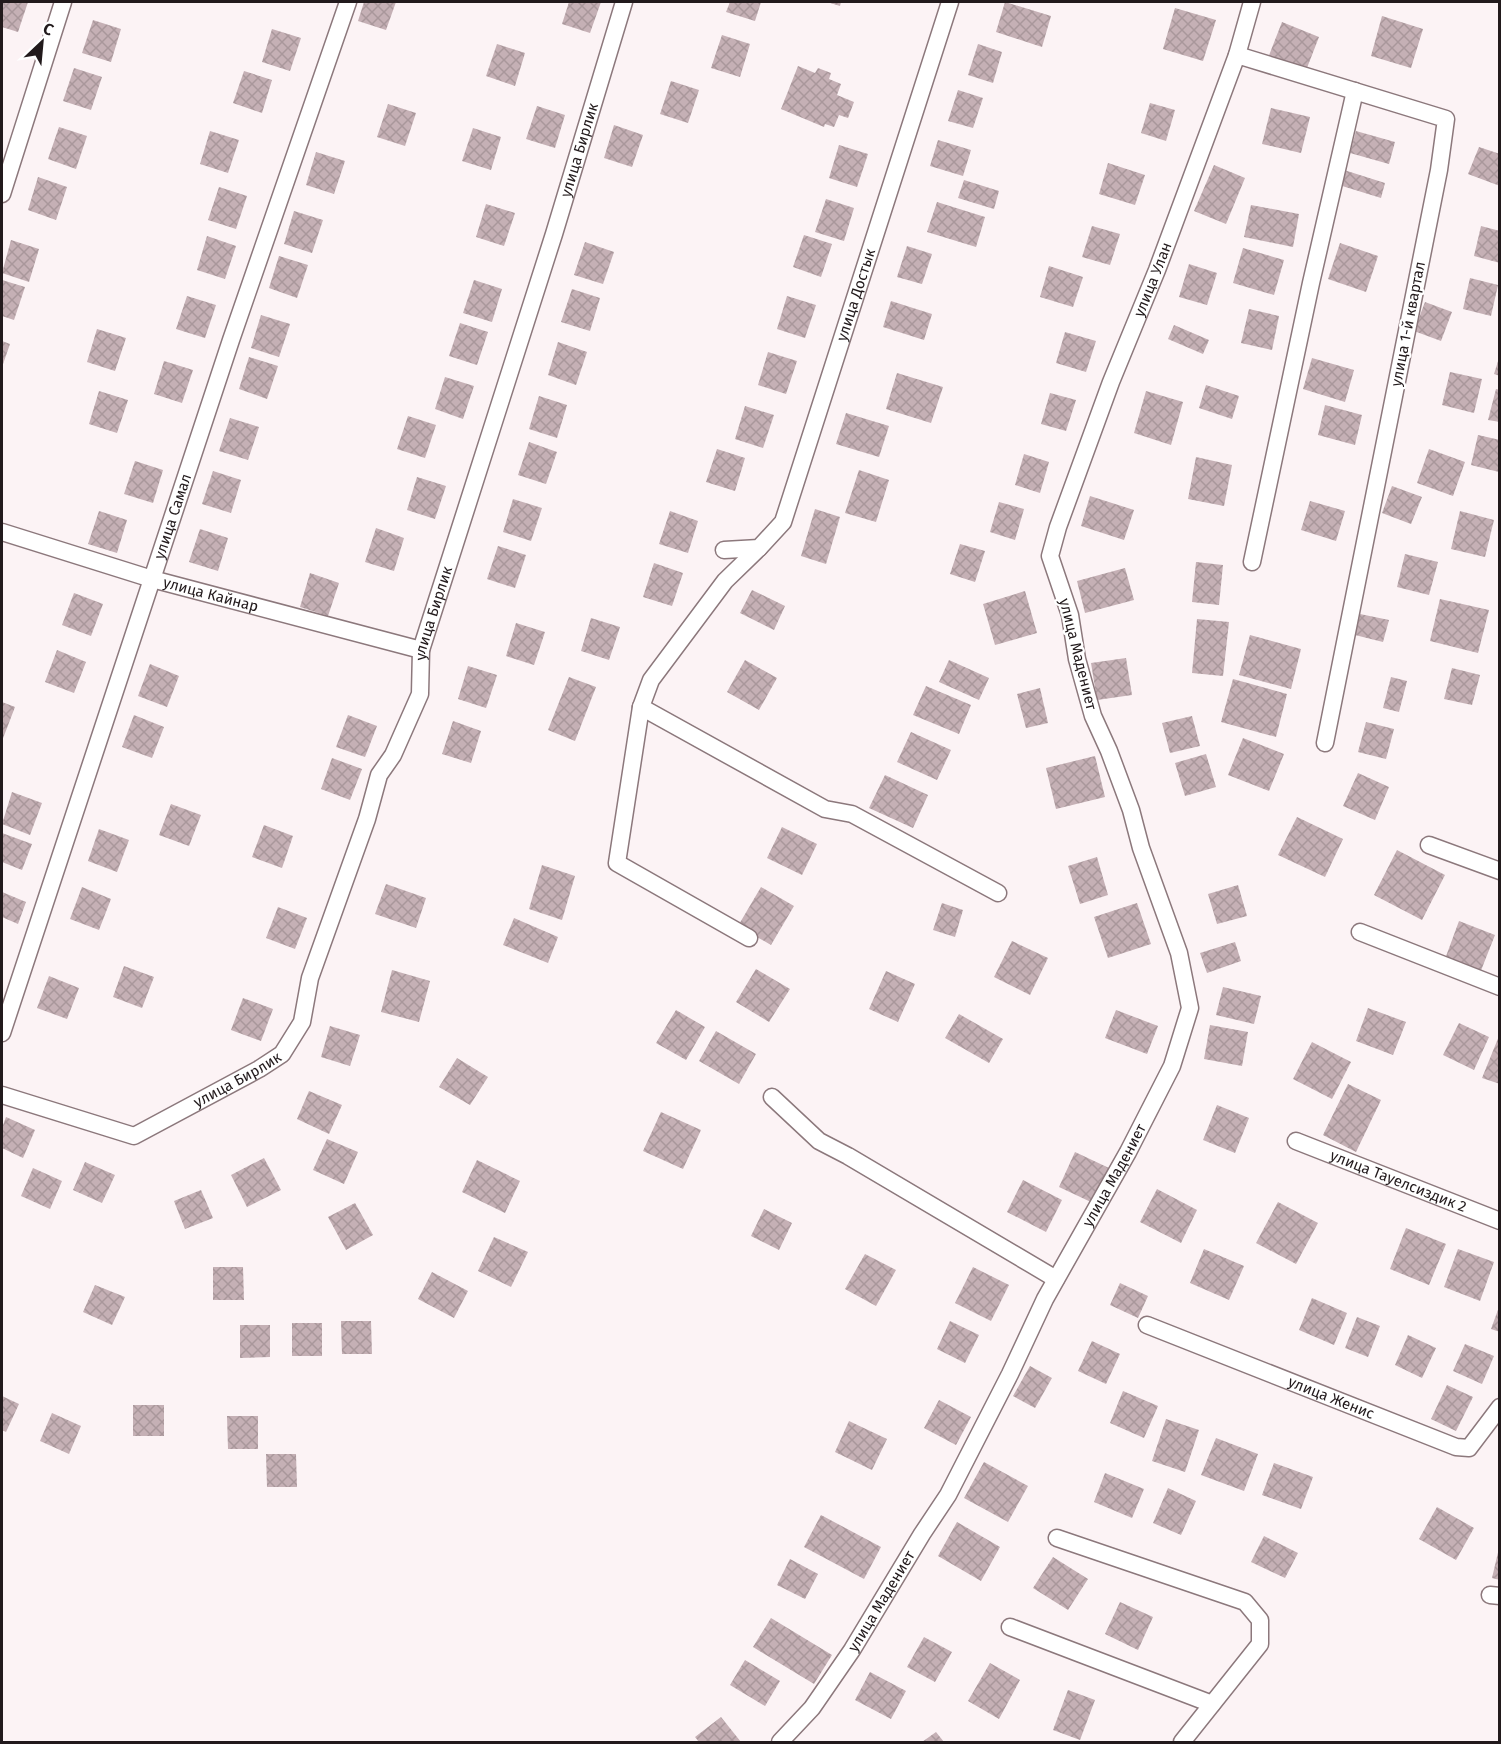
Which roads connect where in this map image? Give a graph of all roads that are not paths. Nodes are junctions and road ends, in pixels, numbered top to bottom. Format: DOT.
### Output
graph roads {
  1 [pos="63,2"];
  2 [pos="348,2"];
  3 [pos="624,2"];
  4 [pos="950,2"];
  5 [pos="1252,2"];
  6 [pos="1237,55"];
  7 [pos="1355,91"];
  8 [pos="2,194"];
  9 [pos="2,532"];
  10 [pos="759,548"];
  11 [pos="724,550"];
  12 [pos="1050,556"];
  13 [pos="1252,562"];
  14 [pos="152,579"];
  15 [pos="420,650"];
  16 [pos="641,707"];
  17 [pos="1325,743"];
  18 [pos="1429,845"];
  19 [pos="1500,871"];
  20 [pos="998,893"];
  21 [pos="1360,932"];
  22 [pos="749,938"];
  23 [pos="1500,987"];
  24 [pos="2,1033"];
  25 [pos="2,1095"];
  26 [pos="772,1097"];
  27 [pos="1296,1141"];
  28 [pos="1500,1221"];
  29 [pos="1056,1279"];
  30 [pos="1147,1325"];
  31 [pos="1500,1407"];
  32 [pos="1057,1538"];
  33 [pos="1010,1627"];
  34 [pos="1212,1704"];
  35 [pos="780,1743"];
  36 [pos="1182,1743"];
  1 -- 8 [label="street"];
  2 -- 14 [label="street, улица Самал"];
  3 -- 15 [label="street, улица Бирлик"];
  4 -- 10 [label="street, улица Достык"];
  5 -- 6 [label="street, улица Улан"];
  6 -- 7 [label="street, улица 1-й квартал"];
  6 -- 12 [label="street, улица Улан"];
  7 -- 13 [label="street"];
  7 -- 17 [label="street, улица 1-й квартал"];
  9 -- 14 [label="street, улица Кайнар"];
  10 -- 11 [label="street"];
  10 -- 16 [label="street, улица Достык"];
  12 -- 29 [label="street, улица Мадениет"];
  14 -- 15 [label="street, улица Кайнар"];
  14 -- 24 [label="street, улица Самал"];
  15 -- 25 [label="street, улица Бирлик"];
  16 -- 20 [label="street"];
  16 -- 22 [label="street, улица Достык"];
  18 -- 19 [label="street"];
  21 -- 23 [label="street"];
  26 -- 29 [label="street"];
  27 -- 28 [label="street, улица Тауелсиздик 2"];
  29 -- 35 [label="street, улица Мадениет"];
  30 -- 31 [label="street, улица Женис"];
  32 -- 34 [label="street"];
  33 -- 34 [label="street"];
  34 -- 36 [label="street"];
}
